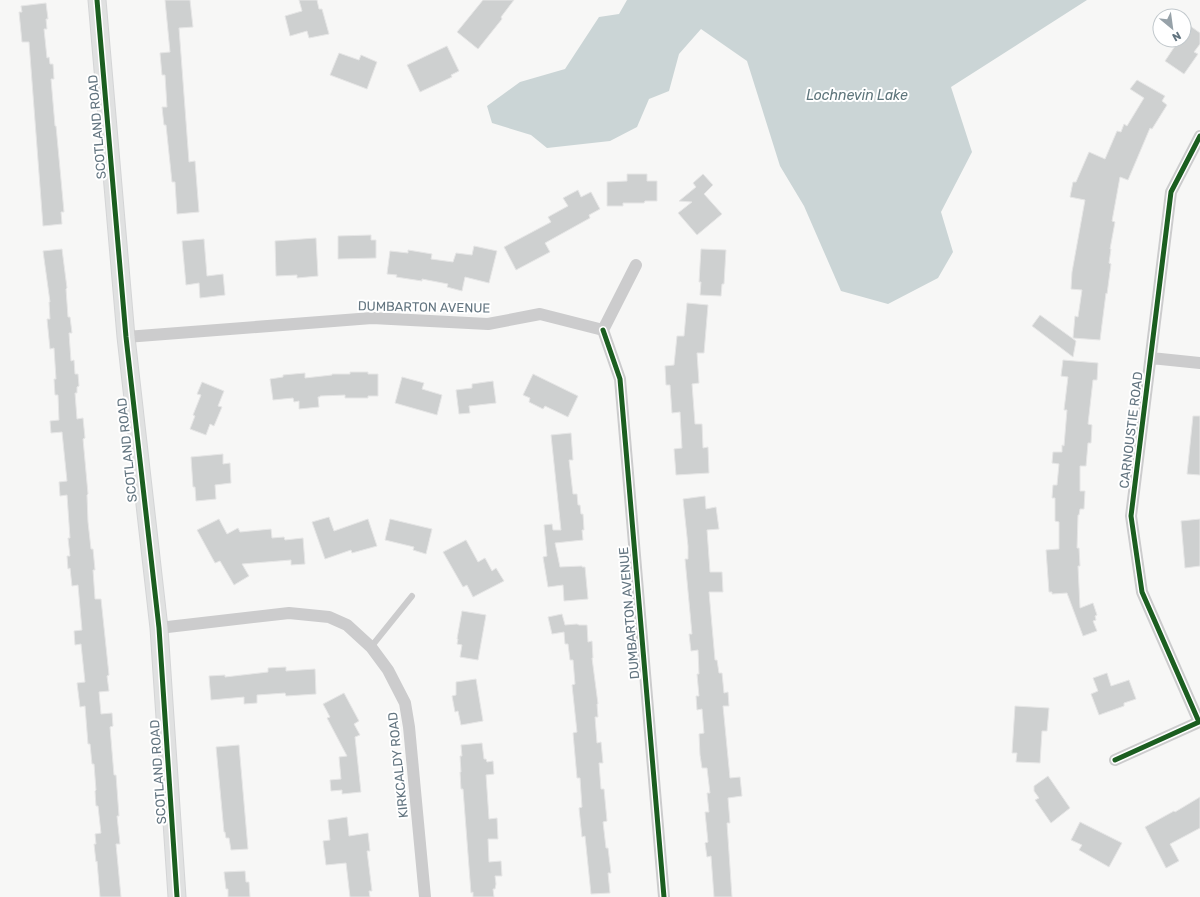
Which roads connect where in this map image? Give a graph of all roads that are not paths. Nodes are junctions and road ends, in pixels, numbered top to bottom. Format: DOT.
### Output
graph roads {
  1 [pos="97,0"];
  2 [pos="1200,136"];
  3 [pos="636,265"];
  4 [pos="603,330"];
  5 [pos="126,337"];
  6 [pos="1151,358"];
  7 [pos="1200,364"];
  8 [pos="412,596"];
  9 [pos="159,628"];
  10 [pos="371,647"];
  11 [pos="1115,760"];
  12 [pos="177,897"];
  13 [pos="425,897"];
  14 [pos="664,897"];
  1 -- 5 [label="street, SCOTLAND ROAD"];
  2 -- 6 [label="street, CARNOUSTIE ROAD"];
  3 -- 4 [label="street"];
  4 -- 5 [label="street, DUMBARTON AVENUE"];
  4 -- 14 [label="street, DUMBARTON AVENUE"];
  5 -- 9 [label="street, SCOTLAND ROAD"];
  6 -- 7 [label="street"];
  6 -- 11 [label="street, CARNOUSTIE ROAD"];
  8 -- 10 [label="lane"];
  9 -- 10 [label="street, KIRKCALDY ROAD"];
  9 -- 12 [label="street, SCOTLAND ROAD"];
  10 -- 13 [label="street, KIRKCALDY ROAD"];
}
